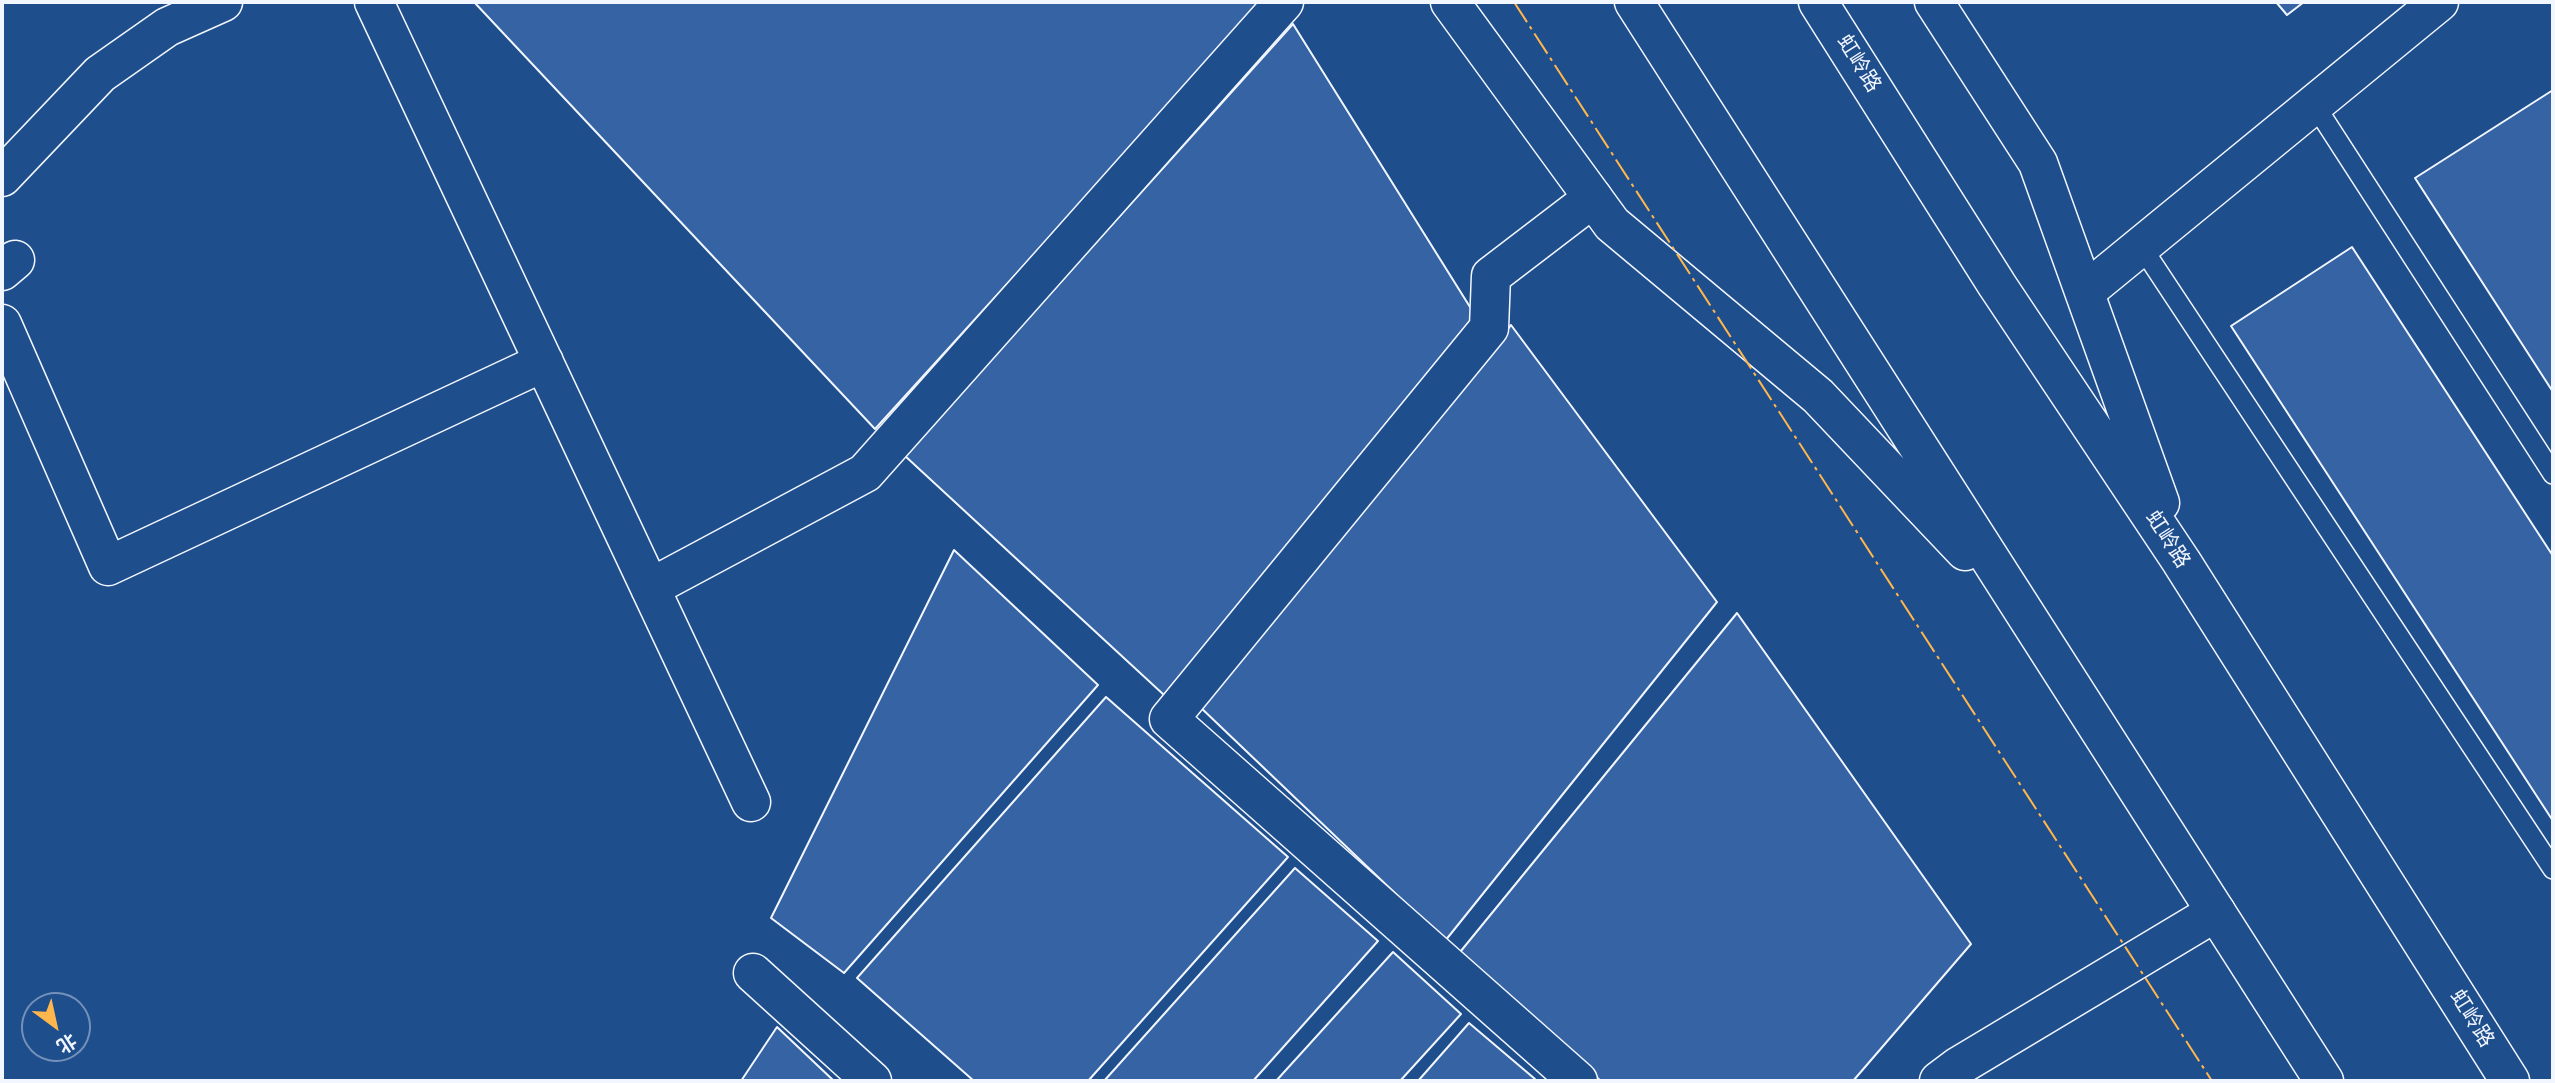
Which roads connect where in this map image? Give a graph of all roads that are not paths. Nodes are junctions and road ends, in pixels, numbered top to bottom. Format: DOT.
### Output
graph roads {
  1 [pos="222,2"];
  2 [pos="374,2"];
  3 [pos="1284,2"];
  4 [pos="1450,2"];
  5 [pos="1634,2"];
  6 [pos="1818,2"];
  7 [pos="1934,2"];
  8 [pos="2439,2"];
  9 [pos="2314,104"];
  10 [pos="2,177"];
  11 [pos="1593,198"];
  12 [pos="2141,246"];
  13 [pos="2085,292"];
  14 [pos="2,324"];
  15 [pos="544,362"];
  16 [pos="2553,474"];
  17 [pos="2181,561"];
  18 [pos="650,589"];
  19 [pos="2026,615"];
  20 [pos="751,802"];
  21 [pos="2553,869"];
  22 [pos="2216,912"];
  23 [pos="752,973"];
  24 [pos="872,1081"];
  25 [pos="1578,1081"];
  26 [pos="1939,1081"];
  27 [pos="2324,1081"];
  28 [pos="2510,1081"];
  1 -- 10 [label="street"];
  2 -- 15 [label="street"];
  3 -- 18 [label="street"];
  4 -- 11 [label="street"];
  5 -- 19 [label="street"];
  6 -- 17 [label="street, 虹岭路"];
  7 -- 13 [label="street"];
  8 -- 9 [label="street"];
  9 -- 12 [label="street"];
  9 -- 16 [label="lane"];
  11 -- 19 [label="street"];
  11 -- 25 [label="street"];
  12 -- 13 [label="street"];
  12 -- 21 [label="lane"];
  13 -- 17 [label="street"];
  14 -- 15 [label="street"];
  15 -- 18 [label="street"];
  17 -- 28 [label="street, 虹岭路"];
  18 -- 20 [label="street"];
  19 -- 22 [label="street"];
  22 -- 26 [label="street"];
  22 -- 27 [label="street"];
  23 -- 24 [label="street"];
}
